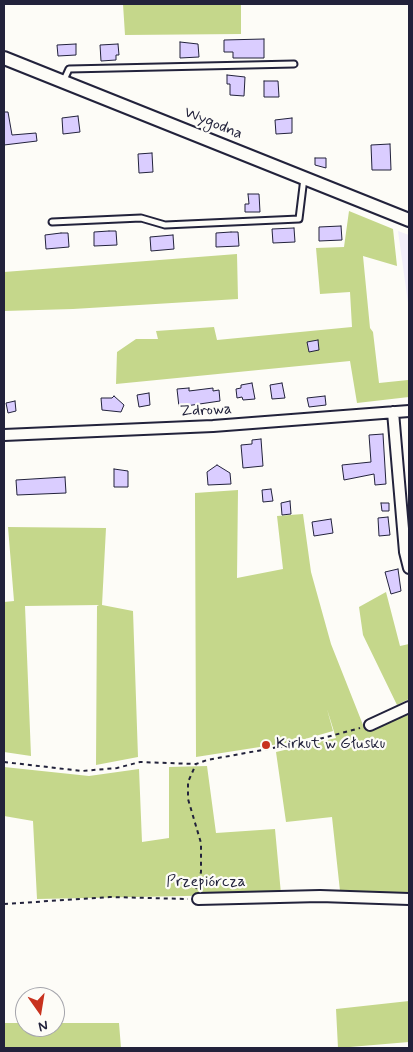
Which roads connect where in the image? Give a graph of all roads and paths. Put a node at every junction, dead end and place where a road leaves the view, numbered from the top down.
1 (4, 58) edge
2 (294, 64) dead end
3 (63, 82) junction
4 (304, 178) junction
5 (409, 220) edge
6 (52, 222) dead end
7 (409, 411) edge
8 (393, 412) junction
9 (4, 435) edge
10 (409, 568) edge
11 (409, 707) edge
12 (370, 725) joint
13 (4, 762) edge
14 (196, 764) junction
15 (198, 899) junction
16 (409, 899) edge
17 (4, 904) edge

1 - 3 street, Wygodna
2 - 3 lane
3 - 4 street, Wygodna
4 - 5 street, Wygodna
4 - 6 lane
7 - 8 street, Zdrowa
8 - 9 street, Zdrowa
8 - 10 street
11 - 12 street
12 - 14 path
13 - 14 path
14 - 15 path
15 - 16 street, Przepiórcza
15 - 17 path, Przepiórcza

